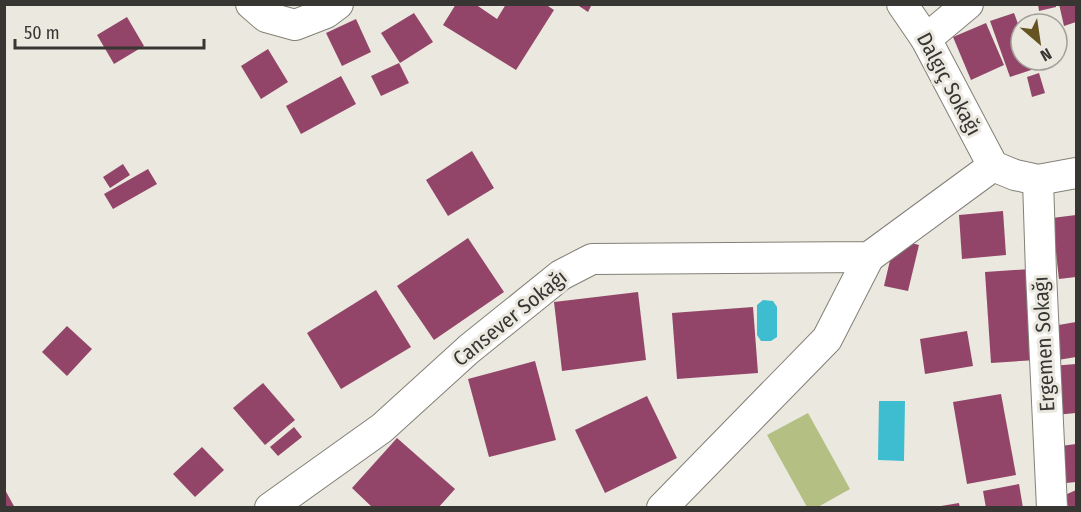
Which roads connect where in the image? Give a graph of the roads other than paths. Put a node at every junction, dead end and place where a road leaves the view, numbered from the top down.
1 (252, 4) edge
2 (338, 4) edge
3 (902, 4) edge
4 (968, 4) edge
5 (926, 39) junction
6 (993, 166) junction
7 (1077, 173) edge
8 (1038, 180) junction
9 (869, 257) junction
10 (270, 507) edge
11 (662, 507) edge
12 (1052, 507) edge

1 - 2 street
3 - 5 street, Dalgıç Sokağı
4 - 5 street
5 - 6 street, Dalgıç Sokağı
6 - 8 street
6 - 9 street
7 - 8 street
8 - 12 street, Ergemen Sokağı
9 - 10 street, Cansever Sokağı
9 - 11 street

